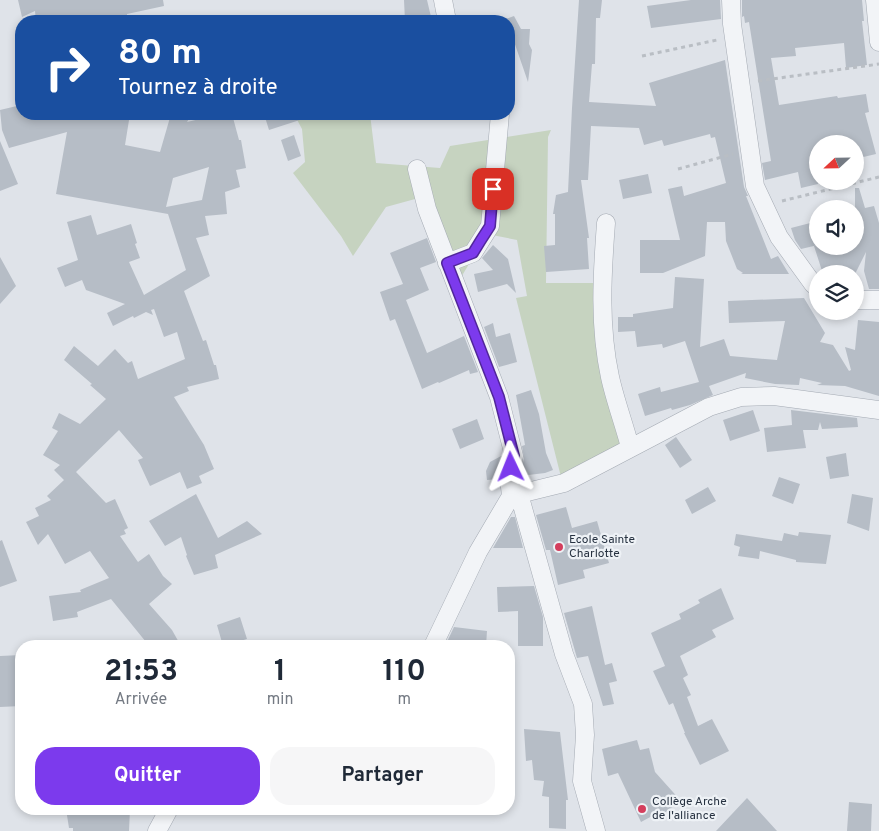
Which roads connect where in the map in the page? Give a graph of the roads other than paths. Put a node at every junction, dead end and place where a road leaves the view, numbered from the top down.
1 (443, 0) edge
2 (731, 0) edge
3 (875, 0) edge
4 (446, 15) edge
5 (879, 42) edge
6 (499, 120) edge
7 (416, 169) dead end
8 (606, 223) dead end
9 (447, 263) junction
10 (809, 278) edge
11 (864, 300) edge
12 (879, 300) edge
13 (879, 410) edge
14 (630, 447) junction
15 (515, 495) junction
16 (436, 640) edge
17 (166, 815) edge
18 (157, 831) edge
19 (596, 831) edge

1 - 4 street
2 - 10 street
3 - 5 street
6 - 9 street
7 - 9 street
8 - 14 street
9 - 15 street
11 - 12 street
13 - 14 street
14 - 15 street
15 - 16 street
15 - 19 street
17 - 18 street

